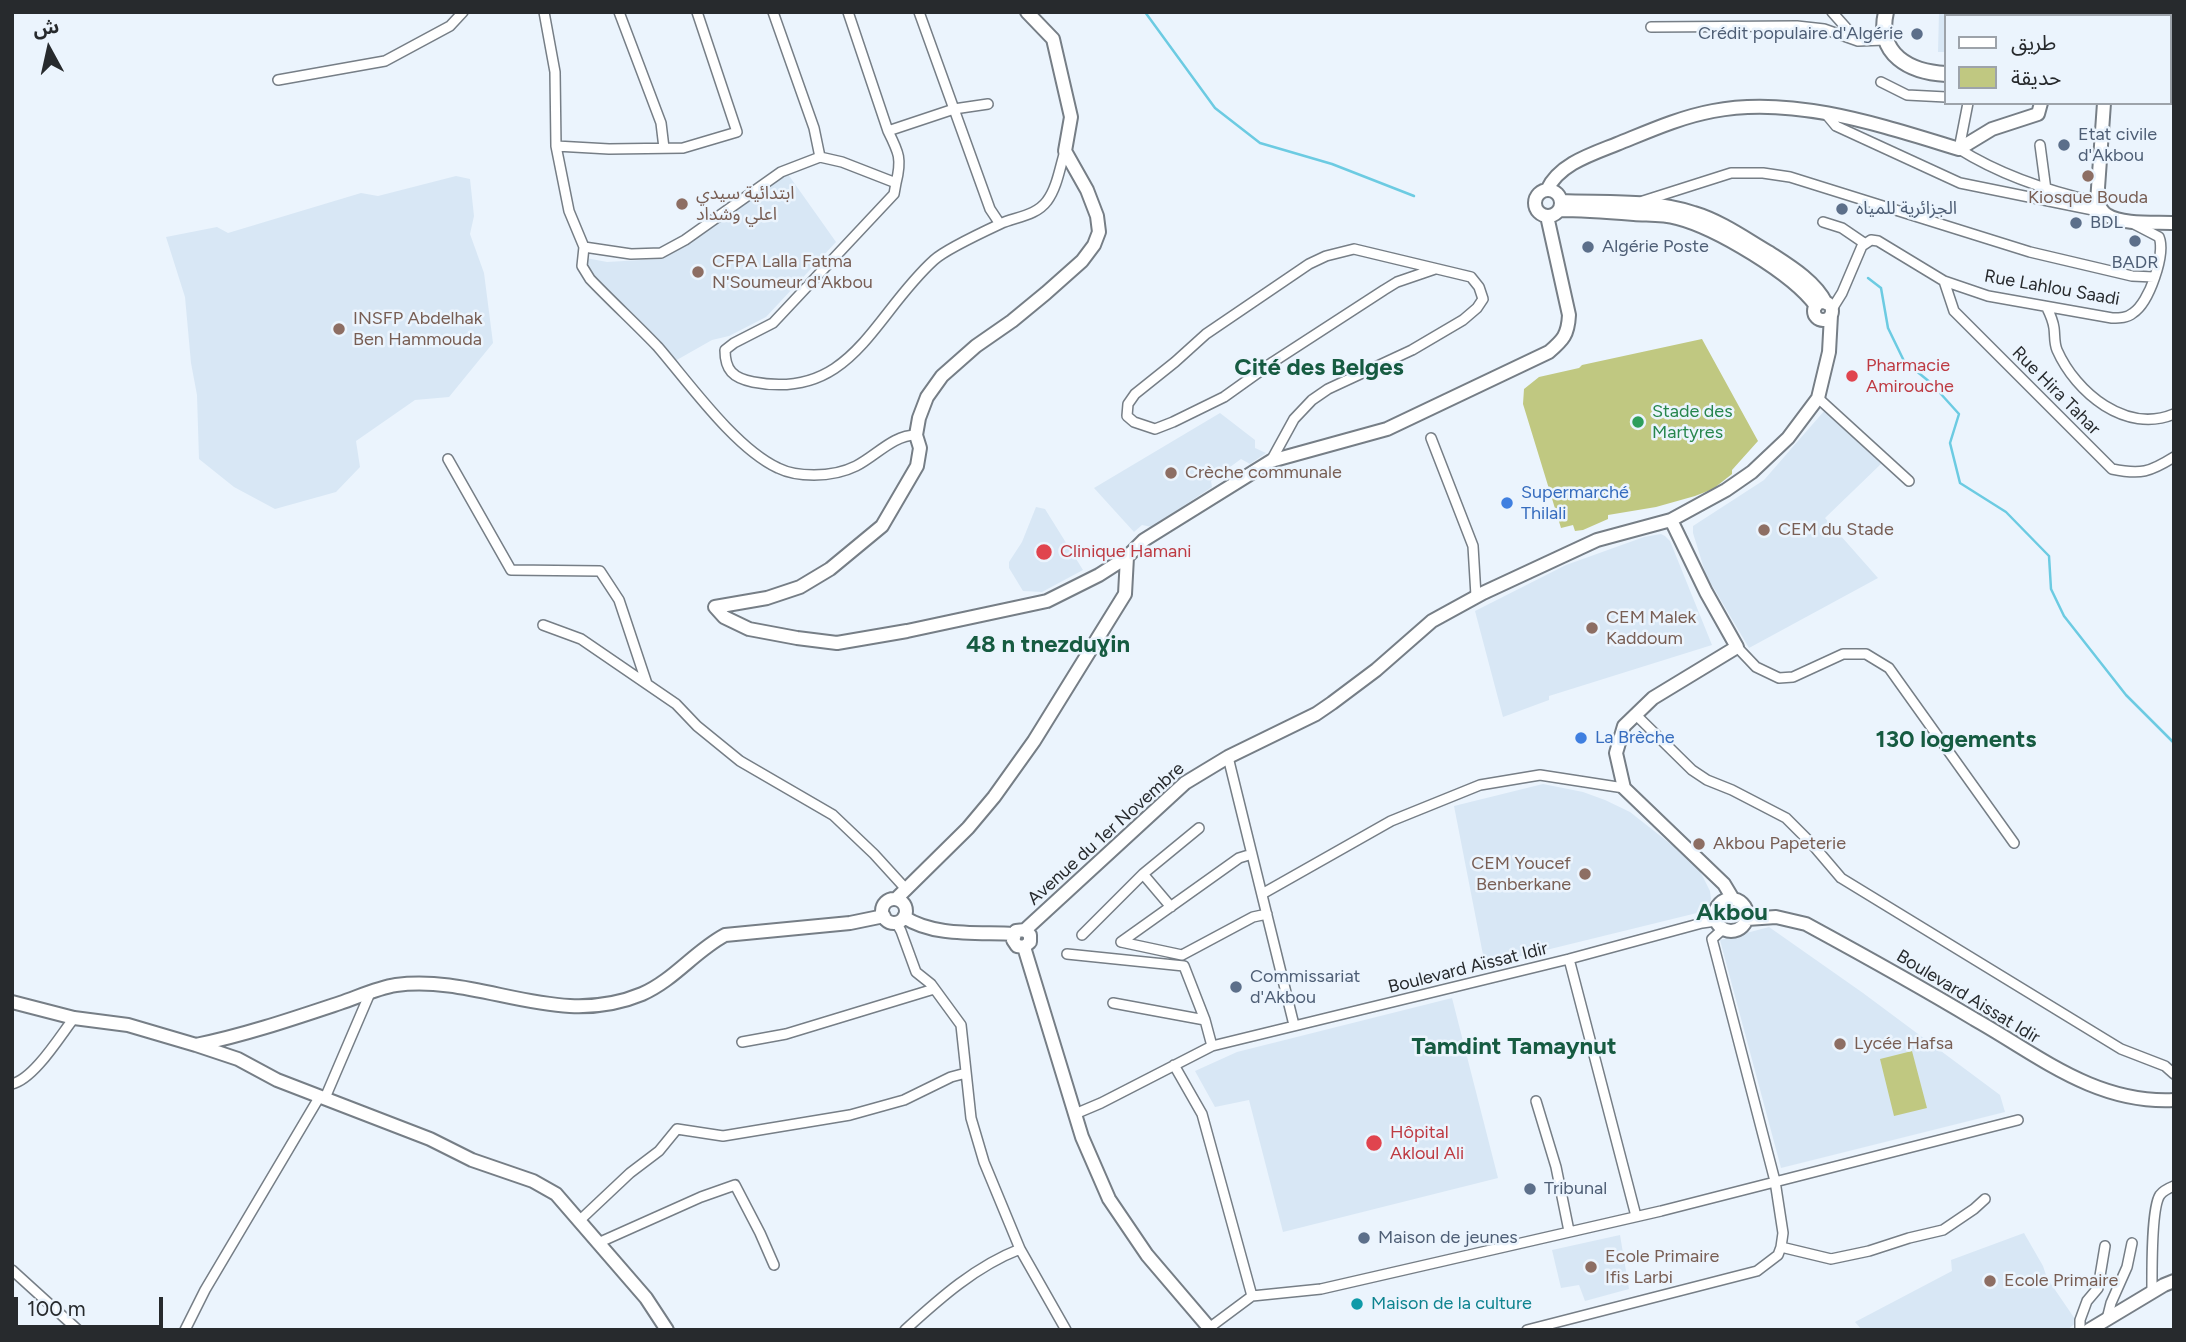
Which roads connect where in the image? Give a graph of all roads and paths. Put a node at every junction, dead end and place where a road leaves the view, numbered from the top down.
1 (463, 12) edge
2 (544, 12) edge
3 (619, 12) edge
4 (697, 12) edge
5 (772, 12) edge
6 (848, 12) edge
7 (919, 12) edge
8 (1027, 12) edge
9 (1832, 12) edge
10 (1886, 12) edge
11 (1651, 26) dead end
12 (1885, 40) junction
13 (1858, 41) junction
14 (1944, 74) edge
15 (278, 80) dead end
16 (1881, 82) dead end
17 (1944, 97) edge
18 (988, 104) dead end
19 (1968, 105) edge
20 (2040, 105) edge
21 (2104, 105) edge
22 (954, 109) junction
23 (1826, 114) junction
24 (888, 131) junction
25 (2040, 145) dead end
26 (556, 146) junction
27 (664, 148) junction
28 (1959, 149) junction
29 (1065, 152) junction
30 (820, 157) junction
31 (896, 183) junction
32 (1546, 190) junction
33 (2046, 190) junction
34 (1638, 203) junction
35 (2100, 207) junction
36 (1555, 209) junction
37 (2130, 221) junction
38 (1823, 222) dead end
39 (2174, 223) edge
40 (1000, 224) junction
41 (1864, 243) junction
42 (584, 247) junction
43 (1436, 269) junction
44 (2154, 277) junction
45 (1944, 281) junction
46 (2047, 307) junction
47 (1825, 309) junction
48 (1818, 398) junction
49 (2174, 414) edge
50 (916, 435) junction
51 (1431, 438) dead end
52 (2174, 457) edge
53 (448, 459) dead end
54 (1271, 461) junction
55 (1909, 481) dead end
56 (1671, 520) junction
57 (1127, 557) junction
58 (1476, 596) junction
59 (543, 625) dead end
60 (1737, 647) junction
61 (647, 684) junction
62 (1636, 715) junction
63 (1228, 757) junction
64 (1624, 788) junction
65 (1199, 828) dead end
66 (2014, 843) dead end
67 (1252, 854) junction
68 (1143, 874) junction
69 (905, 888) junction
70 (1262, 894) junction
71 (896, 899) junction
72 (1733, 899) junction
73 (1171, 907) junction
74 (1267, 914) junction
75 (884, 916) junction
76 (1747, 919) junction
77 (900, 920) junction
78 (1719, 925) junction
79 (1019, 932) junction
80 (1082, 935) dead end
81 (1067, 954) dead end
82 (1569, 959) junction
83 (934, 989) junction
84 (370, 993) junction
85 (12, 1002) edge
86 (1114, 1003) dead end
87 (74, 1018) junction
88 (1205, 1020) junction
89 (1294, 1026) junction
90 (742, 1042) dead end
91 (196, 1045) junction
92 (1212, 1046) junction
93 (1174, 1065) junction
94 (966, 1073) junction
95 (2174, 1074) edge
96 (12, 1084) edge
97 (322, 1097) junction
98 (2174, 1100) edge
99 (1536, 1101) dead end
100 (1075, 1114) junction
101 (2018, 1120) dead end
102 (1774, 1181) junction
103 (2174, 1186) edge
104 (1985, 1199) dead end
105 (1636, 1216) junction
106 (579, 1222) junction
107 (1569, 1231) junction
108 (598, 1243) junction
109 (2132, 1243) dead end
110 (2105, 1246) dead end
111 (1782, 1247) junction
112 (1020, 1249) junction
113 (774, 1265) dead end
114 (12, 1270) edge
115 (2174, 1281) edge
116 (2152, 1292) junction
117 (1252, 1296) junction
118 (2107, 1319) junction
119 (1210, 1329) edge
120 (79, 1330) edge
121 (186, 1330) edge
122 (667, 1330) edge
123 (905, 1330) edge
124 (1066, 1330) edge
125 (1527, 1330) edge
126 (2080, 1330) edge
127 (2090, 1330) edge

1 - 15 street
2 - 26 street
3 - 27 street
4 - 27 street
5 - 30 street
6 - 24 street
7 - 22 street
8 - 29 street
9 - 13 street
10 - 12 main road
11 - 13 street
12 - 13 street
12 - 14 main road
16 - 17 street
18 - 22 street
19 - 28 street
20 - 28 street
21 - 35 street
22 - 24 street
22 - 40 street
23 - 28 street
23 - 32 street
23 - 35 street
24 - 31 street
25 - 33 street
26 - 27 street
26 - 42 street
28 - 33 street
29 - 40 street
29 - 50 street
30 - 31 street
30 - 42 street
31 - 40 street
32 - 36 street
32 - 36 street
33 - 35 street
34 - 36 street
34 - 44 street
34 - 47 street
35 - 37 street
36 - 47 street
36 - 54 street
37 - 39 street
37 - 44 street, Rue Lahlou Saadi
38 - 41 street, Rue Lahlou Saadi
41 - 45 street, Rue Lahlou Saadi
41 - 47 street
42 - 50 street
43 - 43 street
43 - 54 street
44 - 46 street, Rue Lahlou Saadi
45 - 46 street, Rue Lahlou Saadi
45 - 52 street, Rue Hira Tahar
46 - 49 street
47 - 48 street, Avenue du 1er Novembre
48 - 55 street
48 - 56 street, Avenue du 1er Novembre
50 - 57 street
51 - 58 street
53 - 61 street
54 - 57 street
56 - 58 street, Avenue du 1er Novembre
56 - 60 street
57 - 69 street
58 - 63 street, Avenue du 1er Novembre
59 - 61 street
60 - 62 street
60 - 66 street
61 - 69 street
62 - 64 street
62 - 95 street
63 - 67 street
63 - 79 street, Avenue du 1er Novembre
64 - 70 street
64 - 72 street
65 - 68 street
67 - 70 street
67 - 73 street
68 - 73 street
68 - 80 street
69 - 71 street
70 - 74 street
71 - 75 street
71 - 77 street
72 - 76 street
72 - 78 street
73 - 74 street
74 - 89 street
75 - 77 street
75 - 84 street
76 - 78 street
76 - 98 street, Boulevard Aissat Idir
77 - 79 street
77 - 83 street
78 - 82 street, Boulevard Aïssat Idir
78 - 102 street
79 - 100 street
81 - 88 street
82 - 89 street, Boulevard Aïssat Idir
82 - 105 street
83 - 90 street
83 - 94 street
84 - 91 street
84 - 97 street
85 - 87 street
86 - 88 street
87 - 91 street
87 - 96 street
88 - 92 street
89 - 92 street, Boulevard Aïssat Idir
91 - 97 street
92 - 93 street, Boulevard Aïssat Idir
93 - 100 street, Boulevard Aïssat Idir
93 - 117 street
94 - 106 street
94 - 112 street
97 - 106 street
97 - 121 street
99 - 107 street
100 - 119 street
101 - 102 street
102 - 105 street
102 - 111 street
103 - 116 street
104 - 111 street
105 - 107 street
106 - 108 street
107 - 117 street
108 - 113 street
108 - 122 street
109 - 118 street
110 - 126 street
111 - 125 street
112 - 123 street
112 - 124 street
114 - 120 street
115 - 116 street
116 - 118 street
117 - 119 street
118 - 127 street

